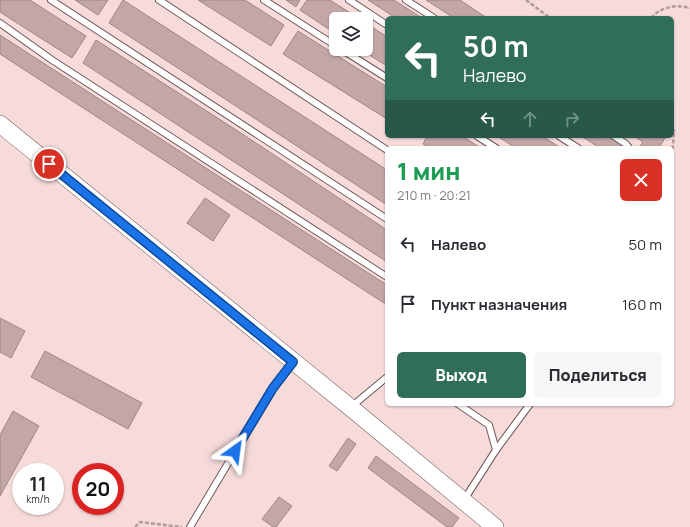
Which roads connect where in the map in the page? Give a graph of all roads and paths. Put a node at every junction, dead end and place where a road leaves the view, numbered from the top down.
1 (51, 0) edge
2 (159, 0) edge
3 (264, 0) edge
4 (349, 0) edge
5 (406, 0) edge
6 (526, 0) edge
7 (690, 8) edge
8 (431, 16) edge
9 (547, 16) edge
10 (653, 16) edge
11 (0, 23) edge
12 (385, 24) edge
13 (329, 42) edge
14 (352, 56) edge
15 (385, 77) edge
16 (0, 124) edge
17 (480, 138) edge
18 (562, 138) edge
19 (617, 138) edge
20 (493, 146) edge
21 (575, 146) edge
22 (627, 146) edge
23 (385, 149) edge
24 (385, 218) edge
25 (385, 276) edge
26 (293, 362) junction
27 (385, 379) edge
28 (461, 406) edge
29 (529, 406) edge
30 (351, 408) junction
31 (496, 450) junction
32 (464, 502) junction
33 (135, 527) edge
34 (182, 527) edge
35 (190, 527) edge
36 (495, 527) edge

1 - 24 lane
2 - 23 lane
3 - 13 lane
4 - 12 lane
5 - 8 lane
6 - 9 path
7 - 10 path
11 - 25 lane
14 - 15 lane
16 - 26 main road
17 - 20 lane
18 - 21 lane
19 - 22 lane
26 - 30 main road
26 - 35 lane
27 - 30 lane
28 - 31 lane
29 - 31 lane
30 - 32 main road
31 - 32 lane
32 - 36 main road
33 - 34 path

